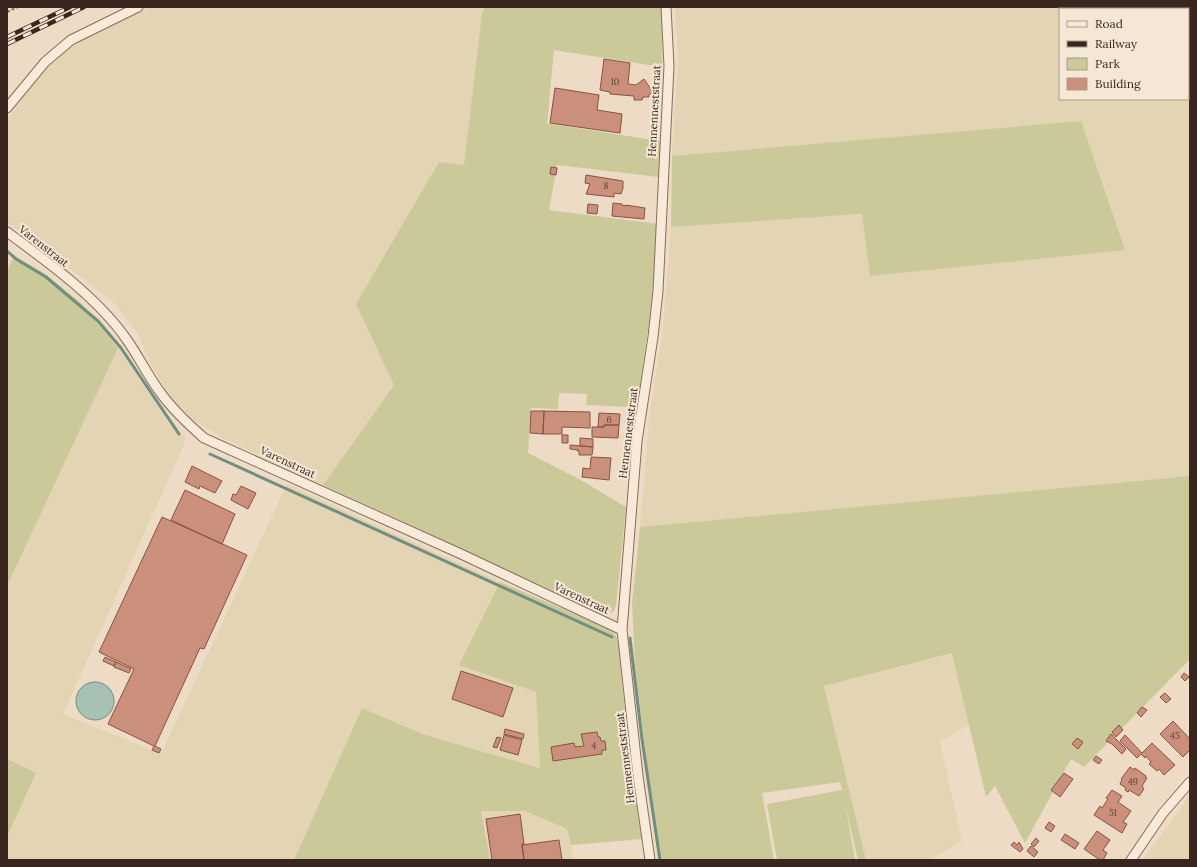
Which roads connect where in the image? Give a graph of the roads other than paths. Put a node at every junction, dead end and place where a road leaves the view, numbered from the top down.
1 (138, 7) edge
2 (666, 7) edge
3 (7, 108) edge
4 (7, 232) edge
5 (622, 630) junction
6 (1190, 782) edge
7 (650, 860) edge
8 (1131, 860) edge

1 - 3 street
2 - 5 street, Hennenneststraat
4 - 5 street, Varenstraat
5 - 7 street, Hennenneststraat
6 - 8 street

